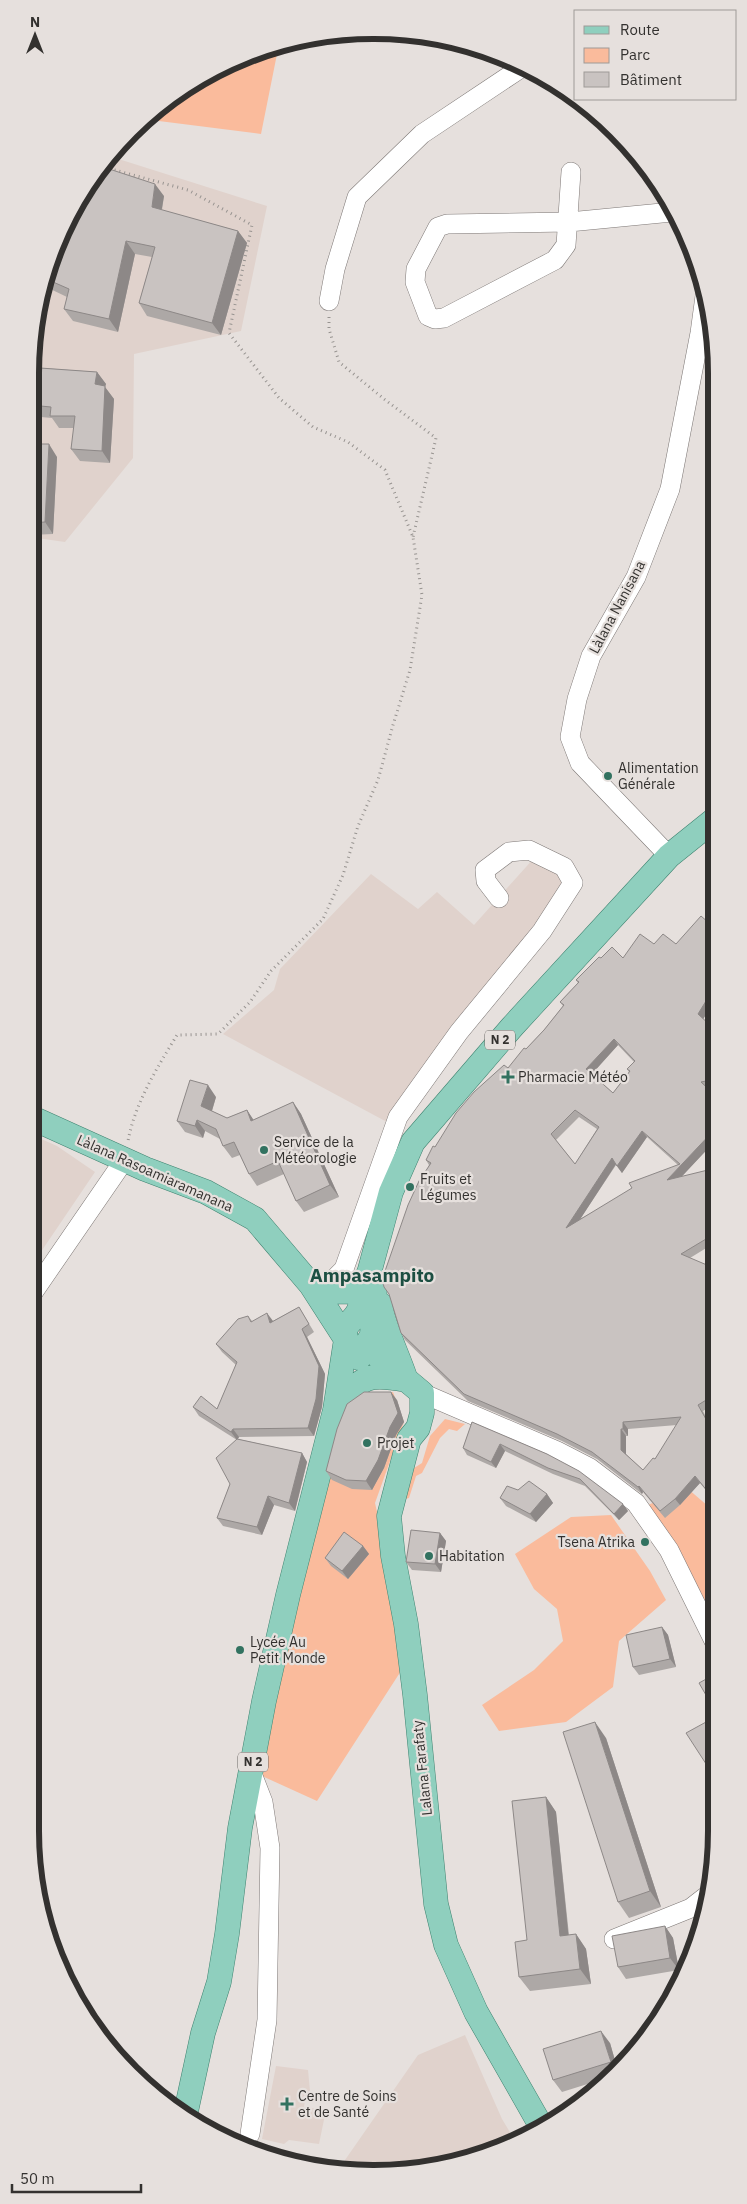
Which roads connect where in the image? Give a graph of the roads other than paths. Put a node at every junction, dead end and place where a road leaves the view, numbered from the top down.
1 (517, 71) edge
2 (571, 172) dead end
3 (667, 213) edge
4 (569, 222) junction
5 (329, 301) road end
6 (703, 313) edge
7 (708, 825) edge
8 (669, 856) junction
9 (498, 898) dead end
10 (39, 1121) edge
11 (125, 1159) junction
12 (376, 1252) junction
13 (39, 1284) edge
14 (318, 1287) junction
15 (359, 1334) junction
16 (414, 1386) junction
17 (334, 1410) junction
18 (708, 1629) edge
19 (251, 1771) junction
20 (701, 1900) edge
21 (614, 1939) edge
22 (186, 2108) edge
23 (538, 2121) edge
24 (250, 2134) dead end

1 - 5 street
2 - 4 street
3 - 4 street
4 - 4 street
6 - 8 street, Làlana Nanisana
7 - 8 main road, N 2
8 - 12 main road, N 2
9 - 14 street
10 - 11 main road, Làlana Rasoamiaramanana
11 - 13 street
11 - 14 main road, Làlana Rasoamiaramanana
12 - 14 main road
12 - 15 main road, N 2
12 - 16 main road
14 - 15 main road, Làlana Rasoamiaramanana
14 - 17 main road
15 - 16 main road, Làlana Rasoamiaramanana
15 - 17 main road, N 2
16 - 17 main road
16 - 18 street
16 - 23 main road, Lalana Farafaty
17 - 19 main road, N 2
19 - 22 main road, N 2
19 - 24 street
20 - 21 street

